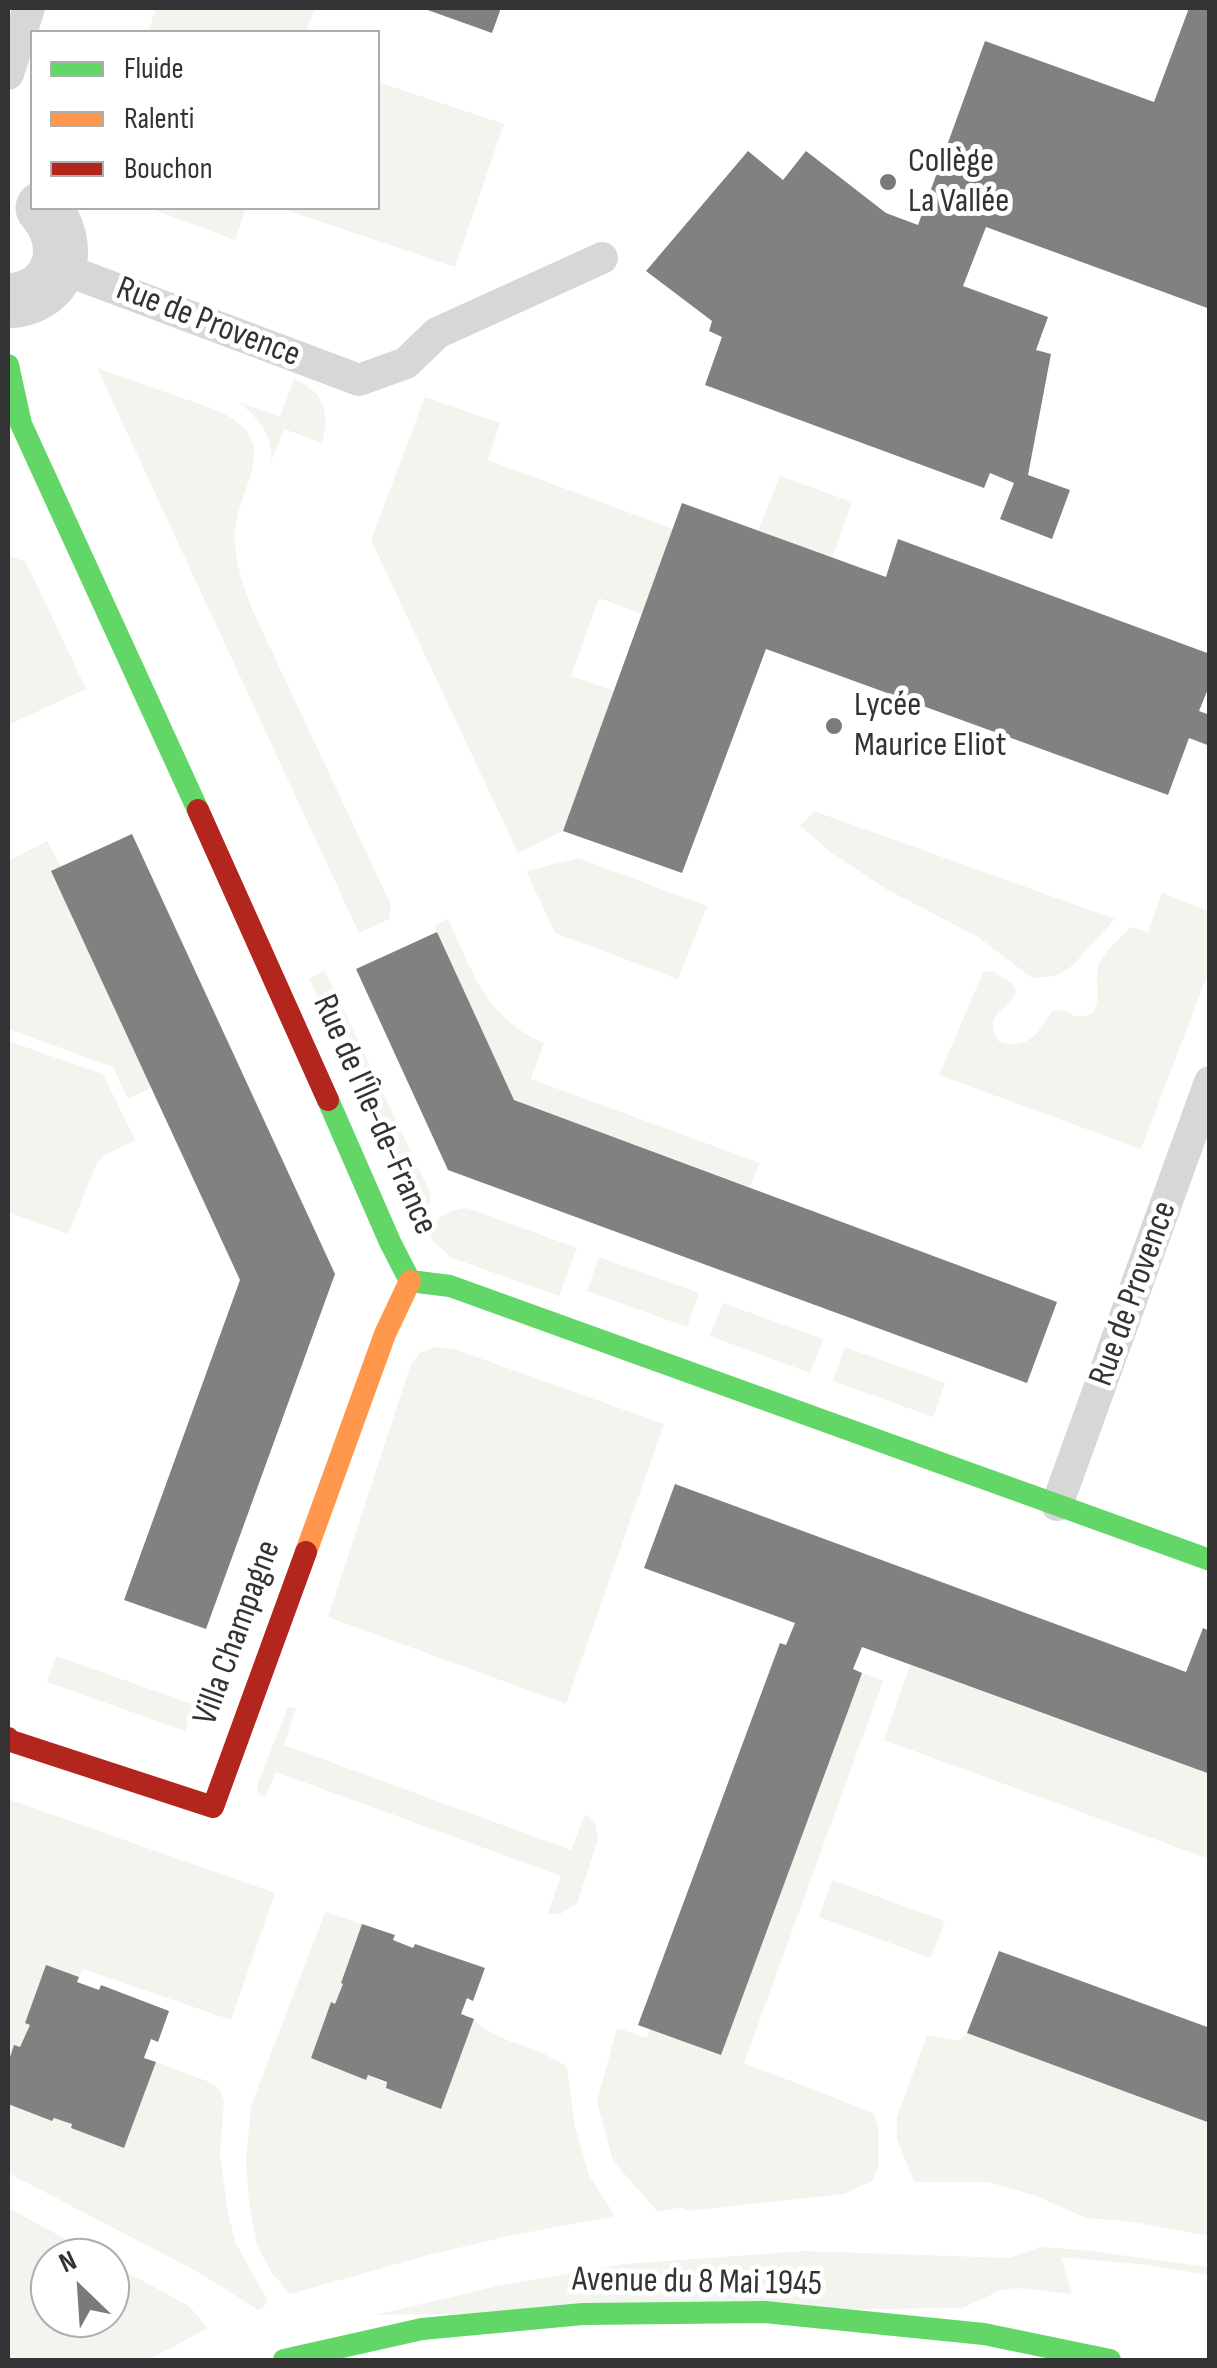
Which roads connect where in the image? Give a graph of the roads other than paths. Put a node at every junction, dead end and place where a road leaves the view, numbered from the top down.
1 (29, 8) edge
2 (8, 74) edge
3 (45, 210) edge
4 (602, 258) dead end
5 (58, 267) junction
6 (8, 301) edge
7 (8, 365) edge
8 (1210, 1082) edge
9 (410, 1281) junction
10 (1057, 1504) junction
11 (1210, 1560) edge
12 (8, 1738) edge
13 (284, 2360) edge
14 (1110, 2360) edge

1 - 2 lane
3 - 5 street
4 - 5 lane, Rue de Provence
5 - 6 street
7 - 9 street, Rue de l'Île-de-France
8 - 10 lane, Rue de Provence
9 - 10 street, Rue de l'Île-de-France
9 - 12 street, Villa Champagne
10 - 11 street, Rue de l'Île-de-France
13 - 14 street, Avenue du 8 Mai 1945

